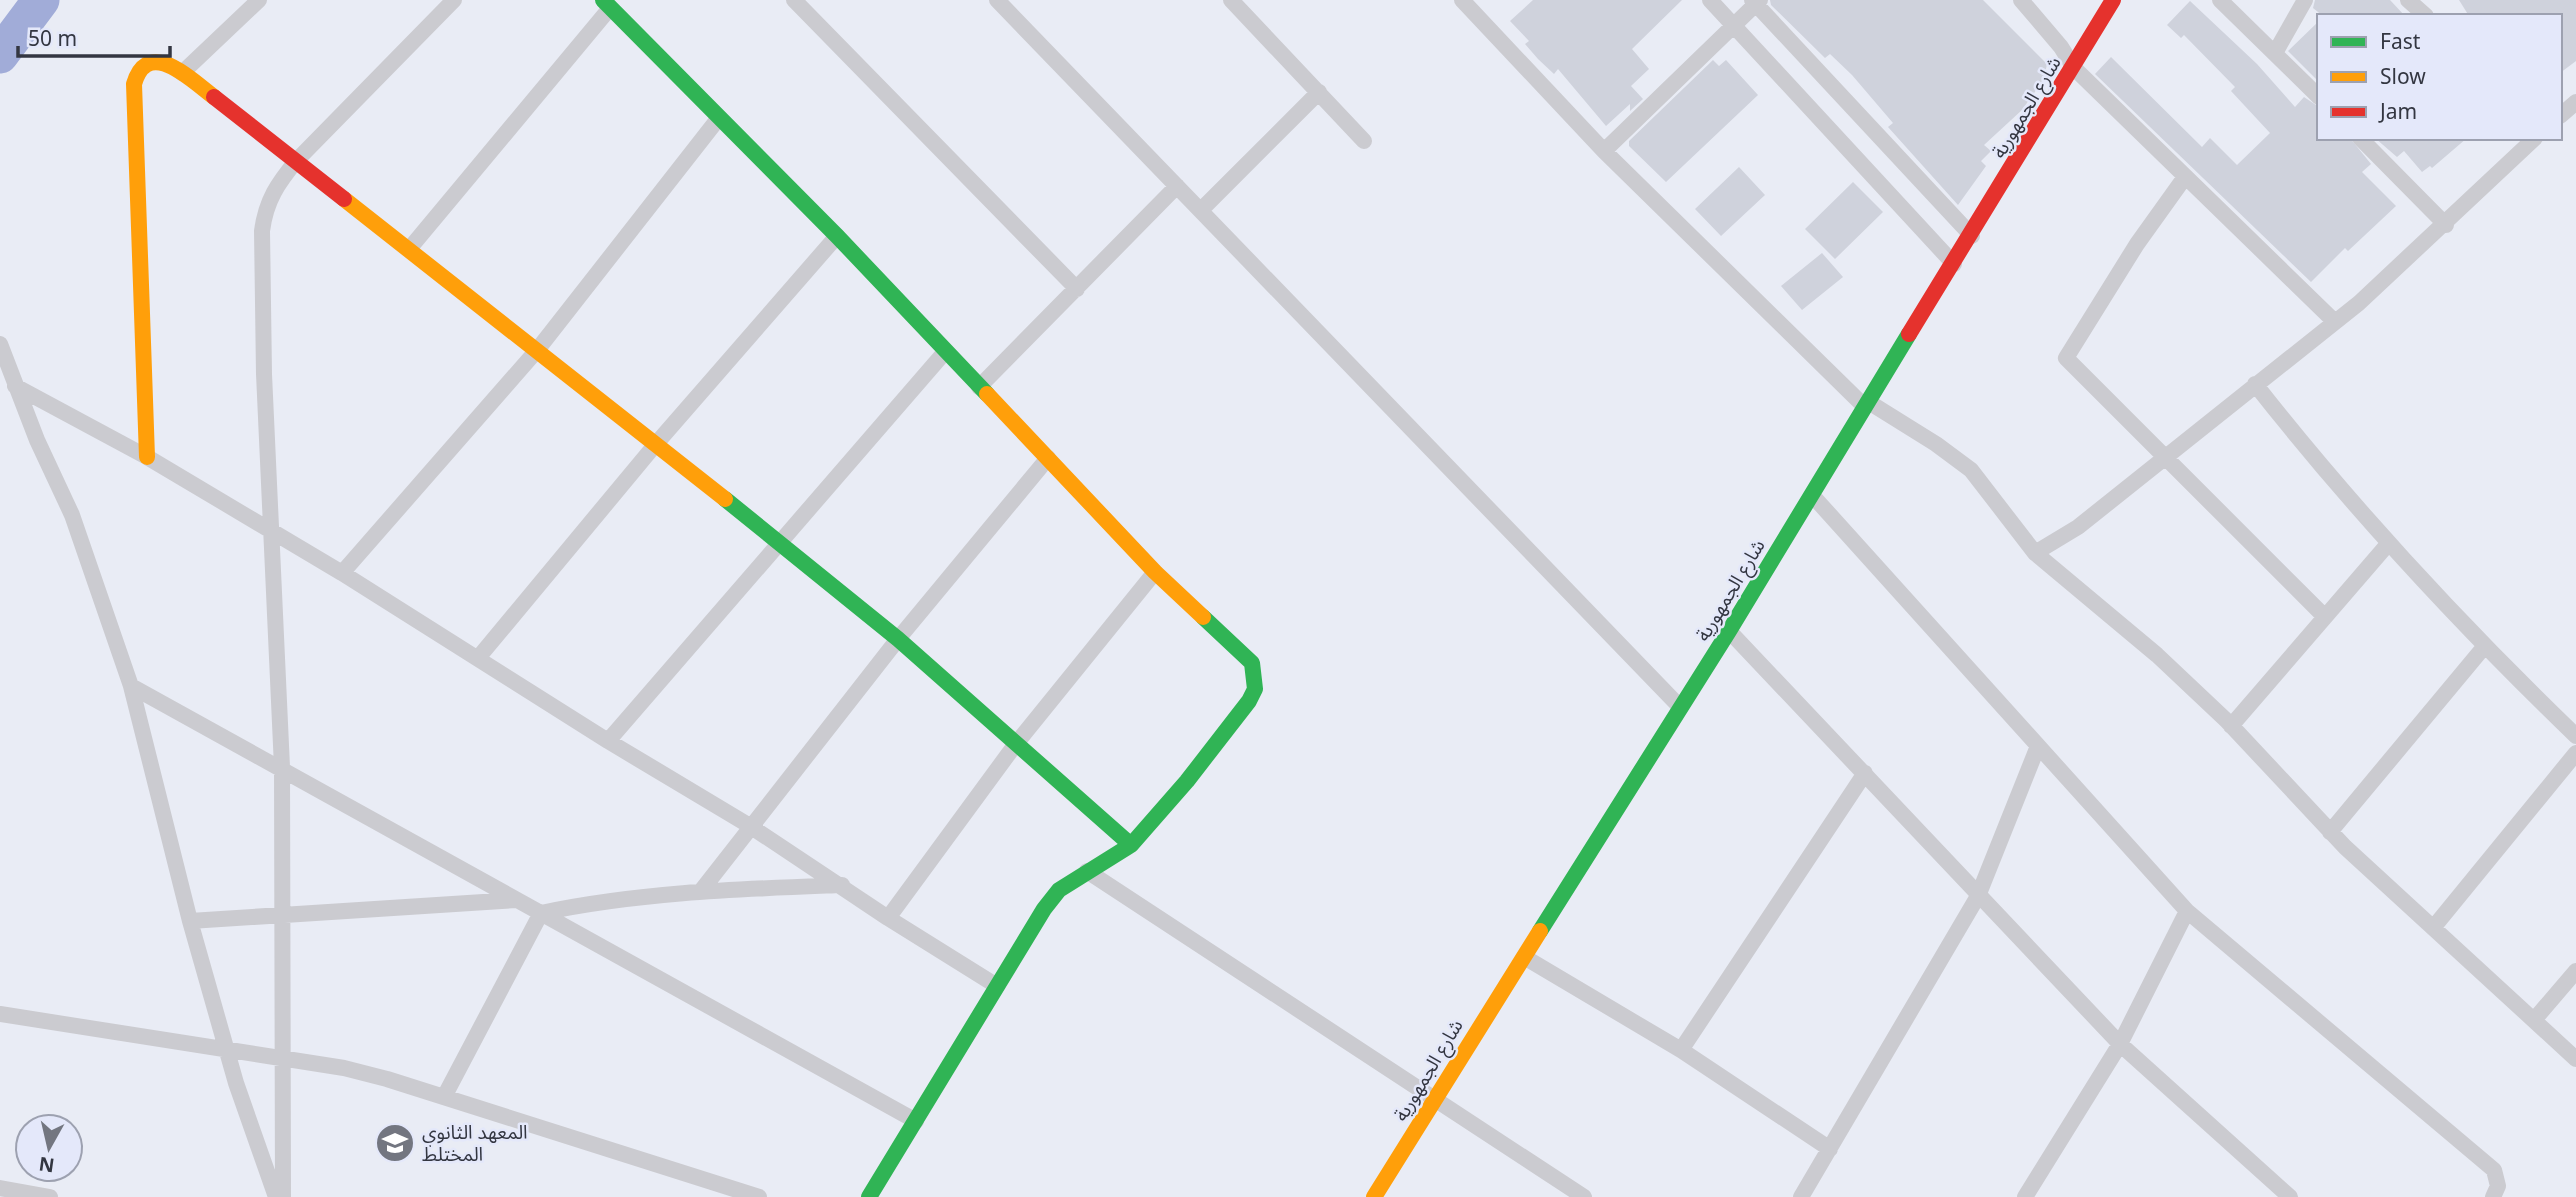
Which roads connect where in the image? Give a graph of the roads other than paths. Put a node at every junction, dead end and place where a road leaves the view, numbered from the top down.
1 (259, 0) edge
2 (454, 0) edge
3 (794, 0) edge
4 (997, 0) edge
5 (1231, 0) edge
6 (1462, 0) edge
7 (1710, 0) edge
8 (2021, 0) edge
9 (2113, 0) edge
10 (2220, 0) edge
11 (2305, 0) edge
12 (1756, 1) edge
13 (606, 4) edge
14 (1734, 25) junction
15 (2274, 53) junction
16 (2074, 68) junction
17 (182, 73) junction
18 (1319, 92) junction
19 (2317, 95) edge
20 (718, 120) junction
21 (2362, 140) edge
22 (2533, 140) edge
23 (1364, 141) dead end
24 (1604, 151) junction
25 (297, 160) junction
26 (2186, 177) junction
27 (1177, 186) junction
28 (1201, 210) junction
29 (2446, 225) junction
30 (837, 236) junction
31 (1972, 236) junction
32 (410, 248) junction
33 (1954, 264) junction
34 (1077, 289) junction
35 (2334, 321) junction
36 (0, 344) edge
37 (538, 349) junction
38 (944, 353) junction
39 (2255, 384) junction
40 (15, 386) junction
41 (979, 387) junction
42 (1866, 404) junction
43 (655, 445) junction
44 (147, 457) junction
45 (1048, 458) junction
46 (2165, 458) junction
47 (1812, 495) junction
48 (272, 531) junction
49 (2388, 544) junction
50 (779, 546) junction
51 (2035, 553) junction
52 (1155, 572) junction
53 (342, 573) junction
54 (2325, 617) junction
55 (1731, 633) junction
56 (898, 639) junction
57 (2484, 647) junction
58 (478, 658) junction
59 (131, 686) junction
60 (1680, 707) junction
61 (2231, 726) junction
62 (2576, 736) edge
63 (608, 741) junction
64 (1015, 746) junction
65 (2038, 746) junction
66 (2576, 753) edge
67 (282, 767) junction
68 (1865, 773) junction
69 (750, 826) junction
70 (2330, 832) junction
71 (1131, 845) junction
72 (1087, 871) junction
73 (842, 885) junction
74 (701, 891) junction
75 (1978, 896) junction
76 (516, 900) junction
77 (2187, 911) junction
78 (541, 913) junction
79 (284, 916) junction
80 (888, 918) junction
81 (190, 921) junction
82 (2433, 928) junction
83 (1524, 957) junction
84 (2576, 971) edge
85 (997, 986) junction
86 (0, 1014) edge
87 (2534, 1020) junction
88 (2120, 1044) junction
89 (226, 1049) junction
90 (1681, 1050) junction
91 (285, 1057) junction
92 (2576, 1059) edge
93 (444, 1097) junction
94 (1435, 1100) junction
95 (916, 1121) junction
96 (1830, 1149) junction
97 (0, 1188) edge
98 (50, 1197) edge
99 (276, 1197) edge
100 (283, 1197) edge
101 (759, 1197) edge
102 (869, 1197) edge
103 (1374, 1197) edge
104 (1584, 1197) edge
105 (1801, 1197) edge
106 (2025, 1197) edge
107 (2290, 1197) edge
108 (2493, 1197) edge

1 - 17 street
2 - 25 street
3 - 34 street
4 - 27 street
5 - 18 street
6 - 24 street
7 - 14 street
8 - 16 street
9 - 16 street, شارع الجمهورية
10 - 15 street
11 - 15 street
12 - 14 street
12 - 31 street
13 - 20 street
13 - 32 street
14 - 24 street
14 - 33 street
15 - 19 street
16 - 26 street
16 - 31 street, شارع الجمهورية
17 - 25 street
17 - 44 street
18 - 23 street
18 - 28 street
20 - 30 street
20 - 37 street
21 - 29 street
22 - 29 street
24 - 42 street
25 - 32 street
25 - 48 street
26 - 35 street
26 - 46 street
27 - 28 street
27 - 34 street
28 - 60 street
29 - 35 street
30 - 38 street
30 - 43 street
31 - 33 street, شارع الجمهورية
32 - 37 street
33 - 42 street, شارع الجمهورية
34 - 41 street
35 - 39 street
36 - 40 street
37 - 43 street
37 - 53 street
38 - 41 street
38 - 50 street
39 - 46 street
39 - 49 street
40 - 44 street
40 - 59 street
41 - 45 street
42 - 47 street, شارع الجمهورية
42 - 51 street
43 - 50 street
43 - 58 street
44 - 48 street
45 - 52 street
45 - 56 street
46 - 51 street
46 - 54 street
47 - 55 street, شارع الجمهورية
47 - 65 street
48 - 53 street
48 - 67 street
49 - 54 street
49 - 57 street
50 - 56 street
50 - 63 street
51 - 61 street
52 - 64 street
52 - 71 street
53 - 58 street
54 - 61 street
55 - 60 street, شارع الجمهورية
55 - 68 street
56 - 64 street
56 - 69 street
57 - 62 street
57 - 70 street
58 - 63 street
59 - 67 street
59 - 81 street
60 - 83 street, شارع الجمهورية
61 - 70 street
63 - 69 street
64 - 71 street
64 - 80 street
65 - 75 street
65 - 77 street
66 - 82 street
67 - 76 street
67 - 79 street
68 - 75 street
68 - 90 street
69 - 73 street
69 - 74 street
70 - 82 street
71 - 72 street
72 - 85 street
72 - 94 street
73 - 74 street
73 - 80 street
74 - 78 street
75 - 88 street
75 - 96 street
76 - 78 street
76 - 79 street
77 - 88 street
77 - 108 street
78 - 93 street
78 - 95 street
79 - 81 street
79 - 91 street
80 - 85 street
81 - 89 street
82 - 87 street
83 - 90 street
83 - 94 street, شارع الجمهورية
84 - 87 street
85 - 95 street
86 - 89 street
87 - 92 street
88 - 106 street
88 - 107 street
89 - 91 street
89 - 99 street
90 - 96 street
91 - 93 street
91 - 100 street
93 - 101 street
94 - 103 street, شارع الجمهورية
94 - 104 street
95 - 102 street
96 - 105 street
97 - 98 street

